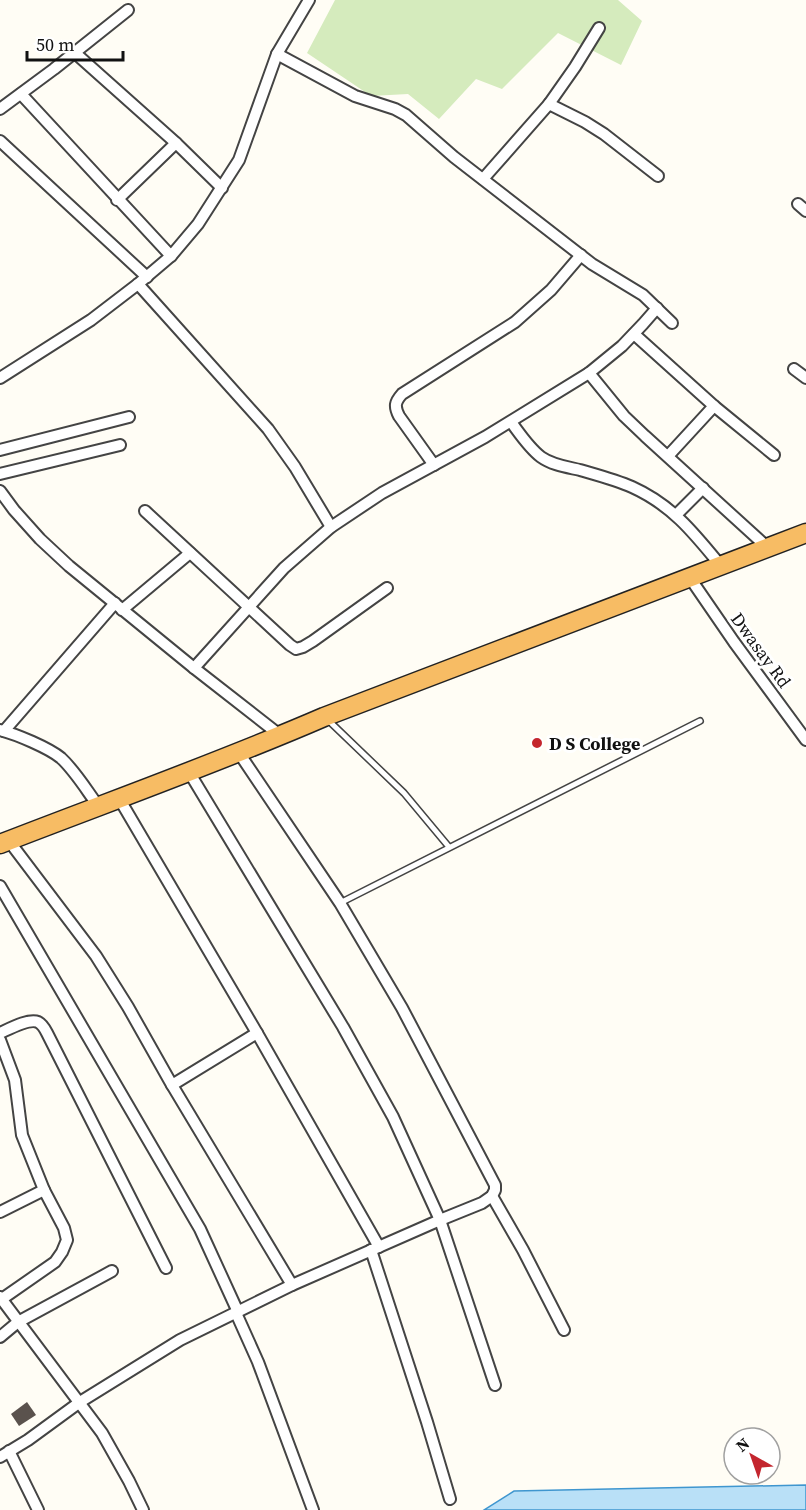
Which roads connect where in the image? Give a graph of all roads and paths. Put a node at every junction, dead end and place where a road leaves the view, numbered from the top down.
1 (309, 0) edge
2 (128, 10) dead end
3 (599, 28) dead end
4 (74, 52) junction
5 (277, 54) junction
6 (21, 94) junction
7 (549, 104) junction
8 (1, 107) edge
9 (0, 141) edge
10 (176, 143) junction
11 (658, 176) dead end
12 (483, 179) junction
13 (222, 189) junction
14 (117, 200) junction
15 (581, 255) junction
16 (171, 256) junction
17 (147, 277) junction
18 (138, 284) junction
19 (657, 308) junction
20 (672, 323) dead end
21 (634, 334) junction
22 (794, 369) dead end
23 (589, 373) junction
24 (1, 376) edge
25 (806, 378) edge
26 (714, 406) junction
27 (129, 417) dead end
28 (511, 422) junction
29 (120, 445) dead end
30 (0, 450) edge
31 (774, 455) dead end
32 (668, 456) junction
33 (434, 465) junction
34 (0, 474) edge
35 (703, 488) junction
36 (0, 490) edge
37 (145, 511) dead end
38 (676, 515) junction
39 (331, 527) junction
40 (806, 533) edge
41 (767, 546) junction
42 (190, 553) junction
43 (721, 566) junction
44 (690, 578) junction
45 (387, 588) dead end
46 (118, 607) junction
47 (248, 607) junction
48 (194, 668) junction
49 (324, 717) junction
50 (700, 721) dead end
51 (2, 730) edge
52 (281, 736) junction
53 (806, 740) edge
54 (239, 753) junction
55 (189, 772) junction
56 (120, 800) junction
57 (99, 807) junction
58 (4, 842) edge
59 (449, 848) junction
60 (0, 886) edge
61 (340, 903) junction
62 (0, 1033) edge
63 (257, 1033) junction
64 (1, 1043) edge
65 (172, 1085) junction
66 (44, 1190) junction
67 (492, 1196) junction
68 (0, 1212) edge
69 (440, 1220) junction
70 (375, 1249) junction
71 (166, 1268) dead end
72 (112, 1271) dead end
73 (292, 1285) junction
74 (1, 1298) edge
75 (237, 1312) junction
76 (18, 1322) junction
77 (564, 1330) dead end
78 (0, 1337) edge
79 (495, 1385) dead end
80 (80, 1402) junction
81 (4, 1454) edge
82 (450, 1499) dead end
83 (38, 1510) edge
84 (143, 1510) edge
85 (313, 1510) edge

1 - 5 street
2 - 4 street
3 - 7 street
4 - 6 street
4 - 10 street
5 - 12 street
5 - 13 street
6 - 8 street
6 - 14 street
7 - 11 street
7 - 12 street
9 - 17 street
10 - 13 street
10 - 14 street
12 - 15 street
13 - 16 street
14 - 16 street
15 - 19 street
15 - 33 street
16 - 17 street
17 - 18 street
18 - 24 street
18 - 39 street
19 - 20 street
19 - 21 street
21 - 23 street
21 - 26 street
22 - 25 street
23 - 28 street
23 - 32 street
26 - 31 street
26 - 32 street
27 - 30 street
28 - 33 street
28 - 38 street
29 - 34 street
32 - 35 street
33 - 39 street
35 - 38 street
35 - 41 street
36 - 46 street
37 - 42 street
38 - 43 street
39 - 47 street
40 - 41 highway
41 - 43 highway
42 - 46 street
42 - 47 street
43 - 44 highway
44 - 49 highway
44 - 53 street, Dwasay Rd
45 - 47 street
46 - 48 street
46 - 51 street
47 - 48 street
48 - 52 street
49 - 52 highway
49 - 59 lane
50 - 59 lane
51 - 57 street
52 - 54 highway
54 - 55 highway
54 - 61 street
55 - 56 highway
55 - 69 street
56 - 57 highway
56 - 63 street
57 - 58 highway
58 - 65 street
59 - 61 lane
60 - 75 street
61 - 67 street
62 - 71 street
63 - 65 street
63 - 70 street
64 - 66 street
65 - 73 street
66 - 68 street
66 - 74 street
67 - 69 street
67 - 77 street
69 - 70 street
69 - 79 street
70 - 73 street
70 - 82 street
72 - 76 street
73 - 75 street
74 - 76 street
75 - 80 street
75 - 85 street
76 - 78 street
76 - 80 street
80 - 81 street
80 - 84 street
81 - 83 street

